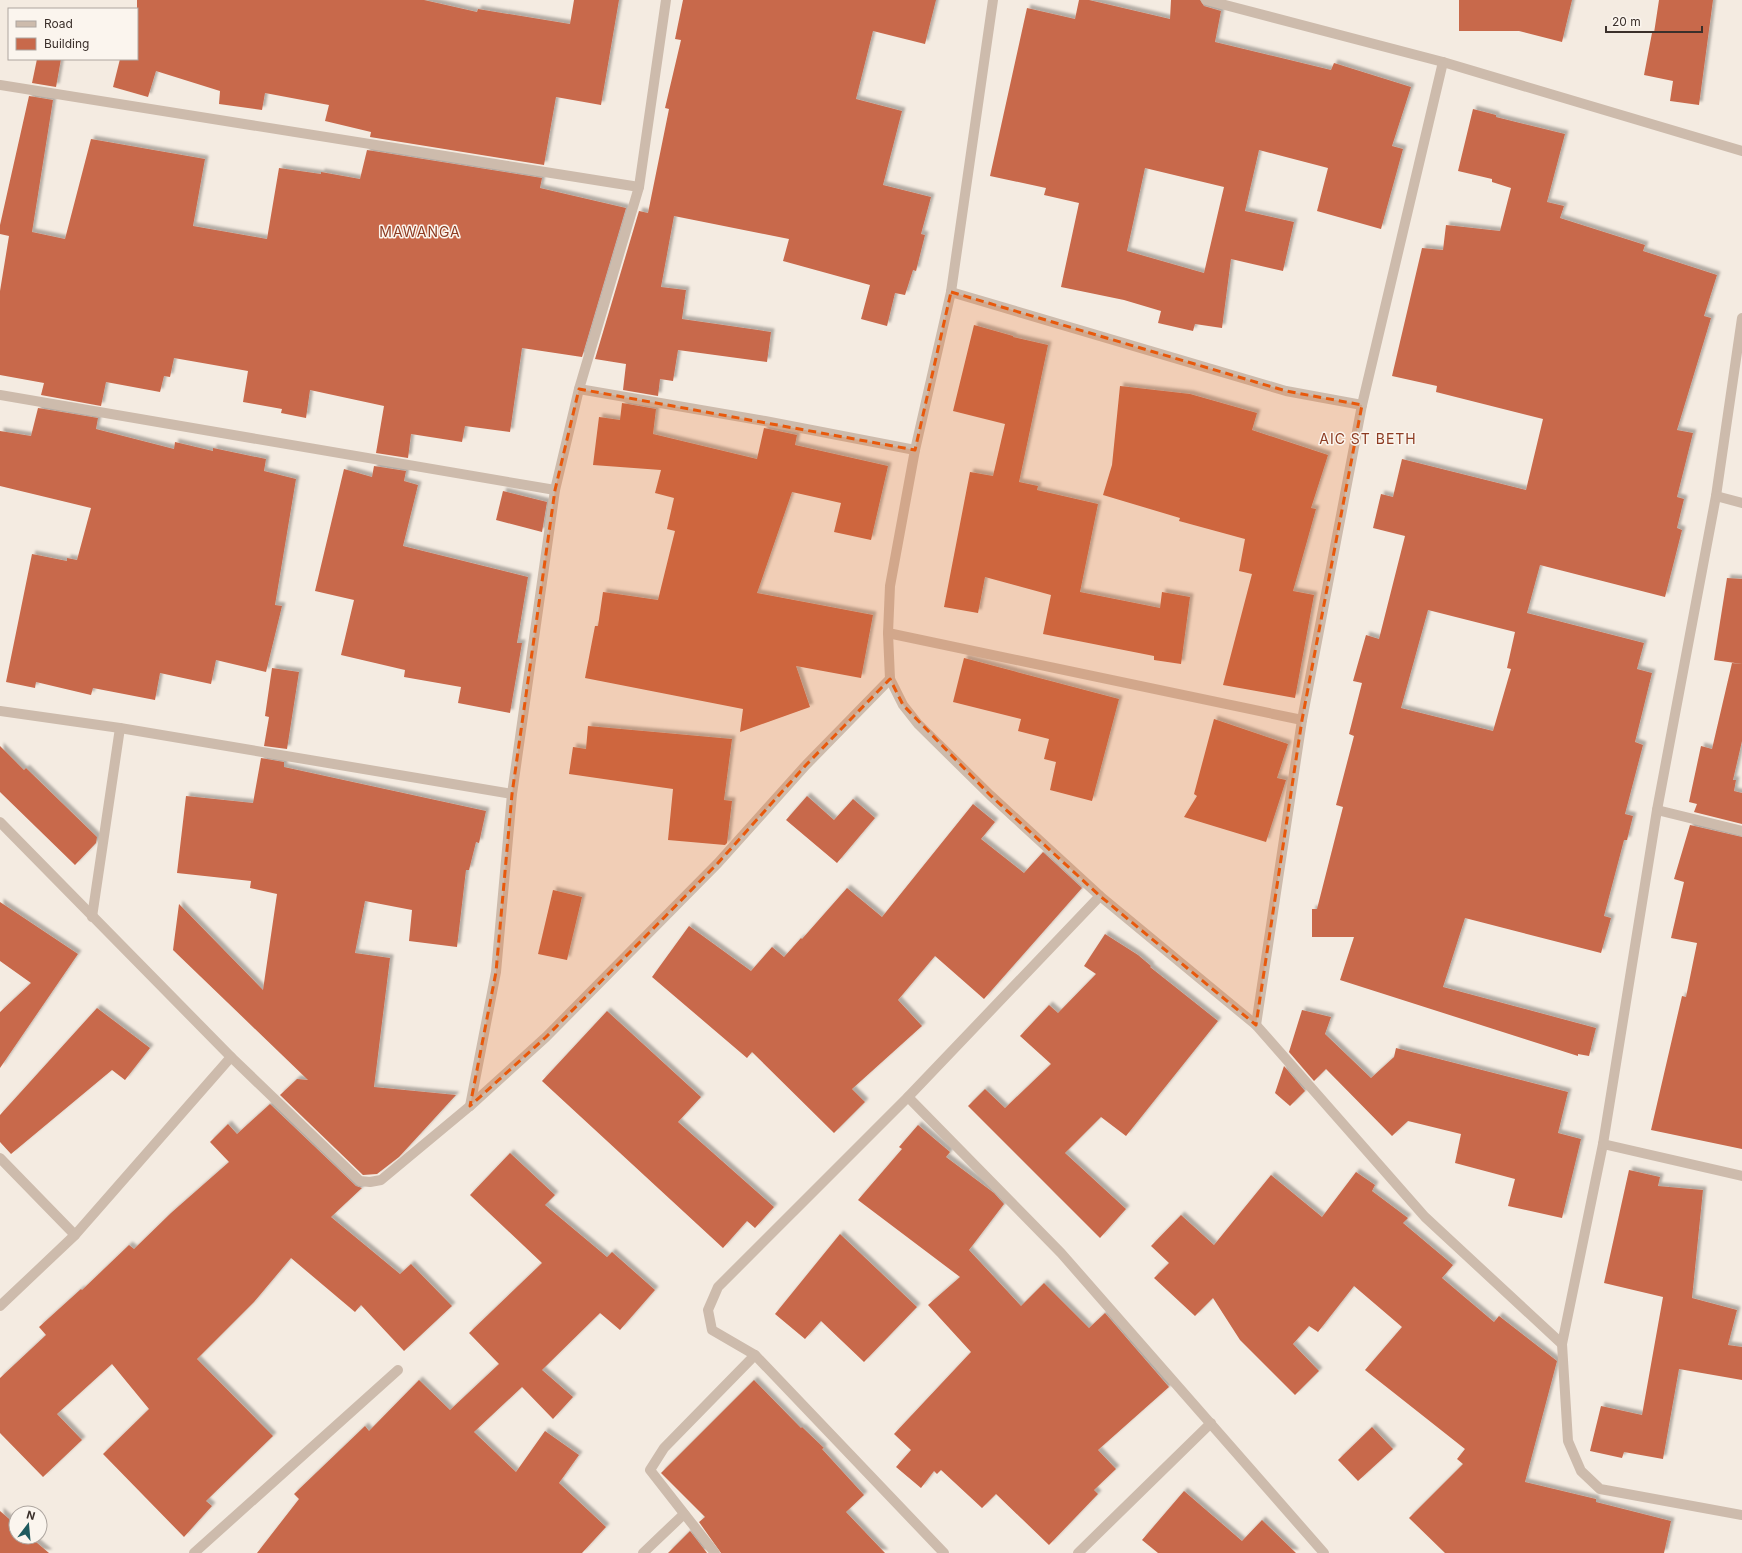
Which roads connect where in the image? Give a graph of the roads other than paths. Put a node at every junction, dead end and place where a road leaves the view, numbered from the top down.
1 (666, 0) edge
2 (993, 0) edge
3 (1206, 0) edge
4 (1443, 62) junction
5 (0, 85) edge
6 (1742, 151) edge
7 (639, 187) junction
8 (951, 292) junction
9 (1742, 318) edge
10 (579, 389) junction
11 (0, 395) edge
12 (1362, 406) junction
13 (915, 450) junction
14 (555, 490) junction
15 (1716, 496) junction
16 (1742, 503) edge
17 (888, 633) junction
18 (890, 679) junction
19 (0, 711) edge
20 (1302, 720) junction
21 (120, 728) junction
22 (512, 794) junction
23 (1657, 810) junction
24 (0, 822) edge
25 (1742, 831) edge
26 (1100, 896) junction
27 (92, 917) junction
28 (1256, 1025) junction
29 (231, 1057) junction
30 (908, 1097) junction
31 (470, 1106) junction
32 (1603, 1144) junction
33 (0, 1158) edge
34 (1742, 1176) edge
35 (75, 1235) junction
36 (0, 1306) edge
37 (1562, 1344) junction
38 (755, 1355) junction
39 (398, 1370) dead end
40 (1211, 1423) junction
41 (684, 1514) junction
42 (1742, 1515) edge
43 (194, 1553) edge
44 (643, 1553) edge
45 (715, 1553) edge
46 (944, 1553) edge
47 (1078, 1553) edge
48 (1324, 1553) edge

1 - 7 street
2 - 8 street
3 - 4 street
4 - 6 street
4 - 12 street
5 - 7 street
7 - 10 street
8 - 12 street
8 - 13 street
9 - 15 street
10 - 13 street
10 - 14 street
11 - 14 street
12 - 20 street
13 - 17 street
14 - 22 street
15 - 16 street
15 - 23 street
17 - 18 street
17 - 20 street
18 - 26 street
18 - 31 street
19 - 21 street
20 - 28 street
21 - 22 street
21 - 27 street
22 - 31 street
23 - 25 street
23 - 32 street
24 - 27 street
26 - 28 street
26 - 30 street
27 - 29 street
28 - 37 street
29 - 31 street
29 - 35 street
30 - 38 street
30 - 40 street
32 - 34 street
32 - 37 street
33 - 35 street
35 - 36 street
37 - 42 street
38 - 41 street
38 - 46 street
39 - 43 street
40 - 47 street
40 - 48 street
41 - 44 street
41 - 45 street

